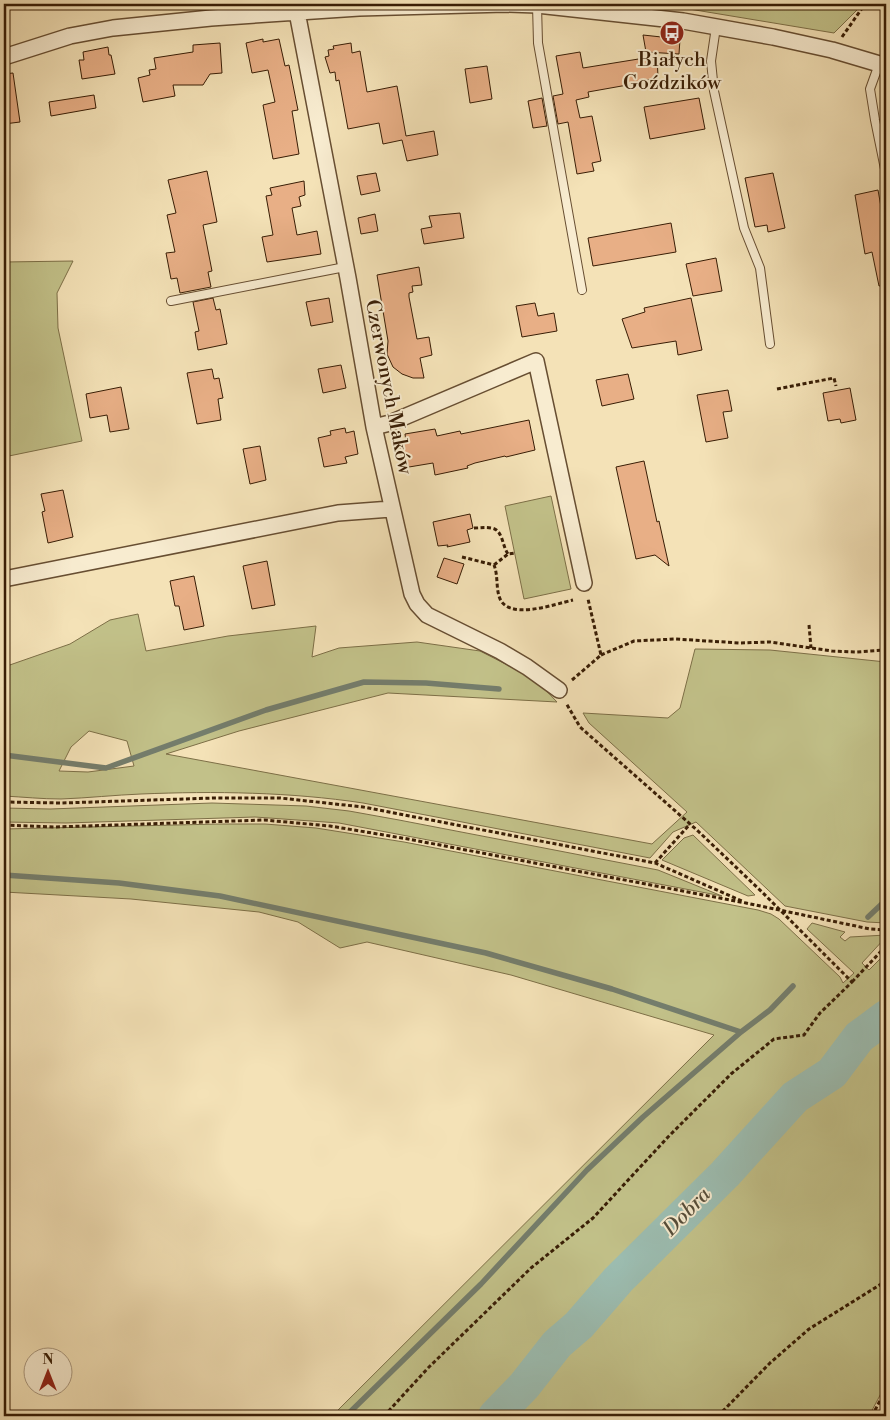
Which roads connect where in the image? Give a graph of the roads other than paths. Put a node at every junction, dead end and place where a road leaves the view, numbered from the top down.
1 (546, 5) edge
2 (297, 12) junction
3 (716, 27) junction
4 (4, 57) edge
5 (882, 65) edge
6 (886, 174) edge
7 (345, 267) junction
8 (582, 290) dead end
9 (171, 301) dead end
10 (770, 344) dead end
11 (374, 427) junction
12 (392, 509) junction
13 (4, 579) edge
14 (584, 584) road end
15 (559, 690) road end

1 - 2 street
1 - 3 street
1 - 8 lane
2 - 4 street
2 - 7 street, Czerwonych Maków
3 - 5 street
3 - 10 lane
5 - 6 lane
7 - 9 lane
7 - 11 street, Czerwonych Maków
11 - 12 street, Czerwonych Maków
11 - 14 street
12 - 13 street
12 - 15 street, Czerwonych Maków

